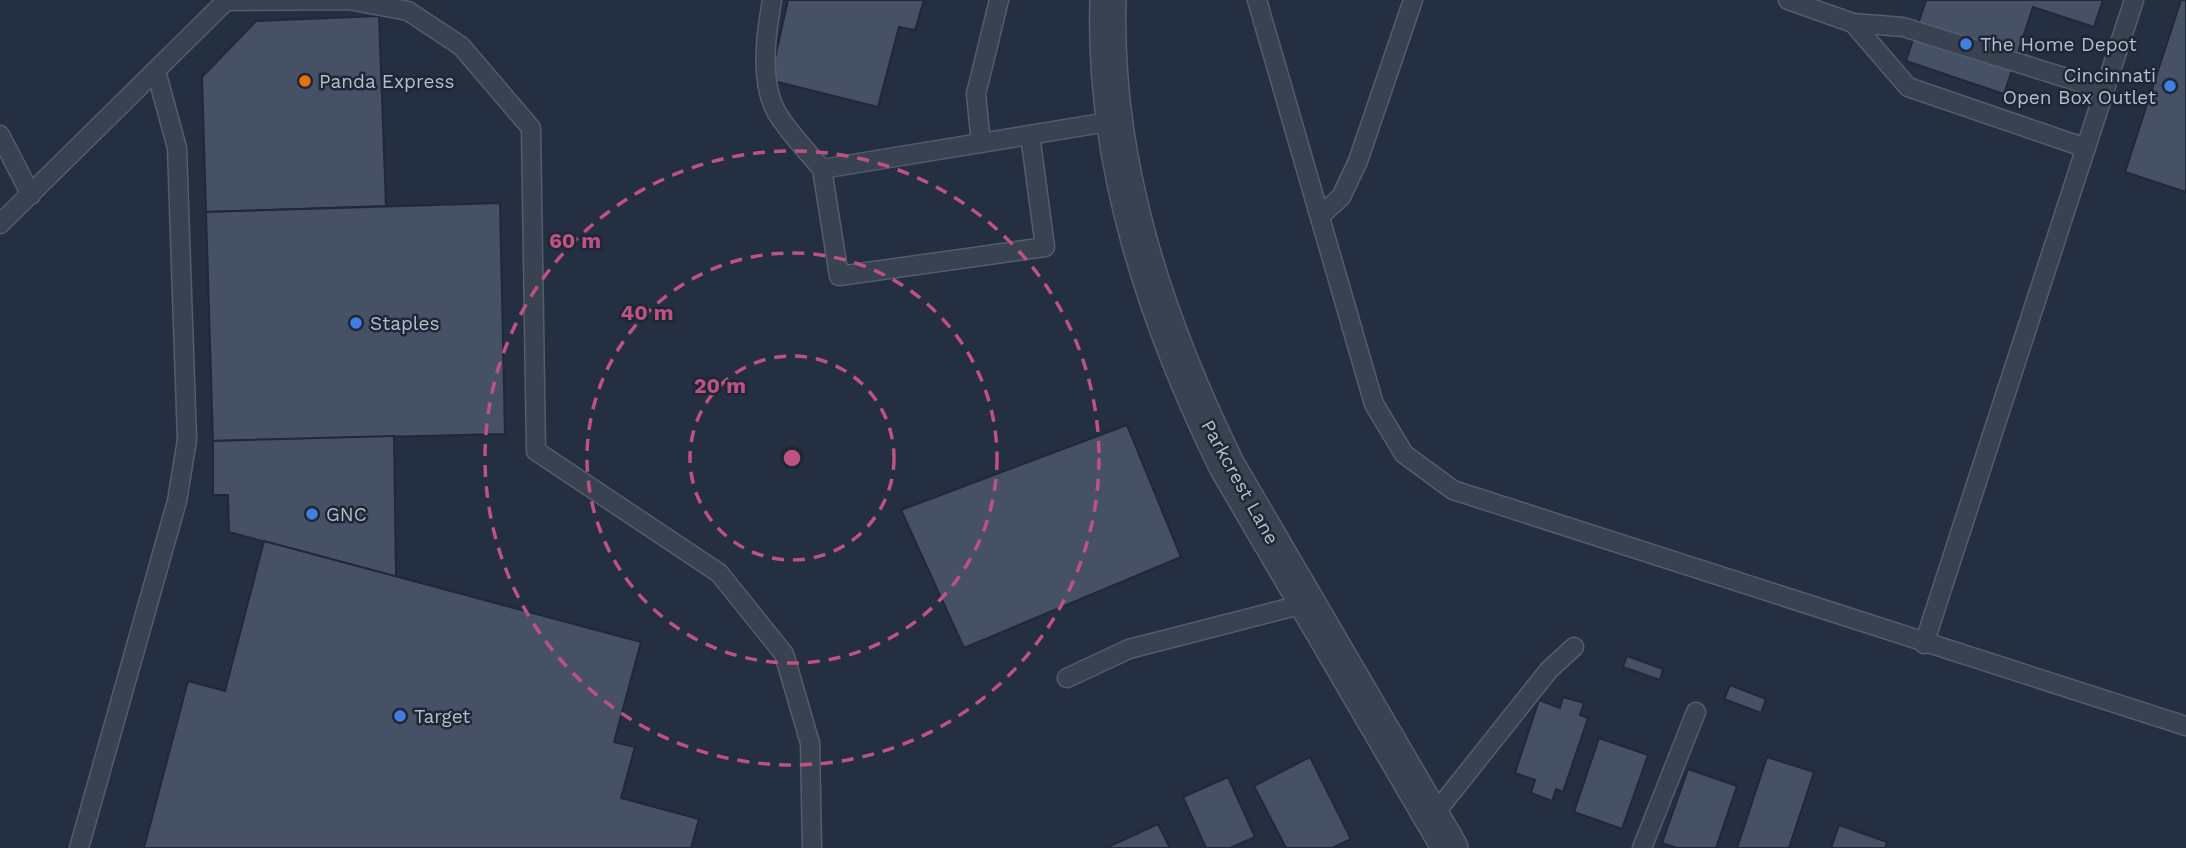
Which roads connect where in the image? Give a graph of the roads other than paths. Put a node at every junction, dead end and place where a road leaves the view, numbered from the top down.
1 (772, 0) edge
2 (999, 0) edge
3 (1108, 0) edge
4 (1257, 0) edge
5 (1413, 0) edge
6 (1788, 0) edge
7 (2134, 0) edge
8 (1853, 23) junction
9 (156, 71) junction
10 (2105, 90) junction
11 (1114, 121) junction
12 (0, 135) edge
13 (1030, 135) junction
14 (981, 143) junction
15 (2086, 148) junction
16 (822, 170) junction
17 (31, 195) junction
18 (1320, 216) junction
19 (0, 224) edge
20 (1308, 603) junction
21 (1924, 644) junction
22 (1574, 647) dead end
23 (1067, 678) dead end
24 (1696, 712) dead end
25 (2186, 726) edge
26 (1432, 817) junction
27 (79, 848) edge
28 (812, 848) edge
29 (1450, 848) edge
30 (1642, 848) edge

1 - 16 lane
2 - 14 lane
3 - 11 street, Parkcrest Lane
4 - 18 lane
5 - 18 lane
6 - 8 lane
7 - 10 lane
8 - 10 lane
8 - 15 lane
9 - 17 lane
9 - 27 lane
9 - 28 lane
10 - 15 lane
11 - 13 lane
11 - 20 street, Parkcrest Lane
12 - 17 lane
13 - 14 lane
13 - 16 lane
14 - 16 lane
15 - 21 lane
17 - 19 lane
18 - 21 lane
20 - 23 lane
20 - 26 street, Parkcrest Lane
21 - 25 lane
22 - 26 lane
24 - 30 lane
26 - 29 street, Parkcrest Lane

